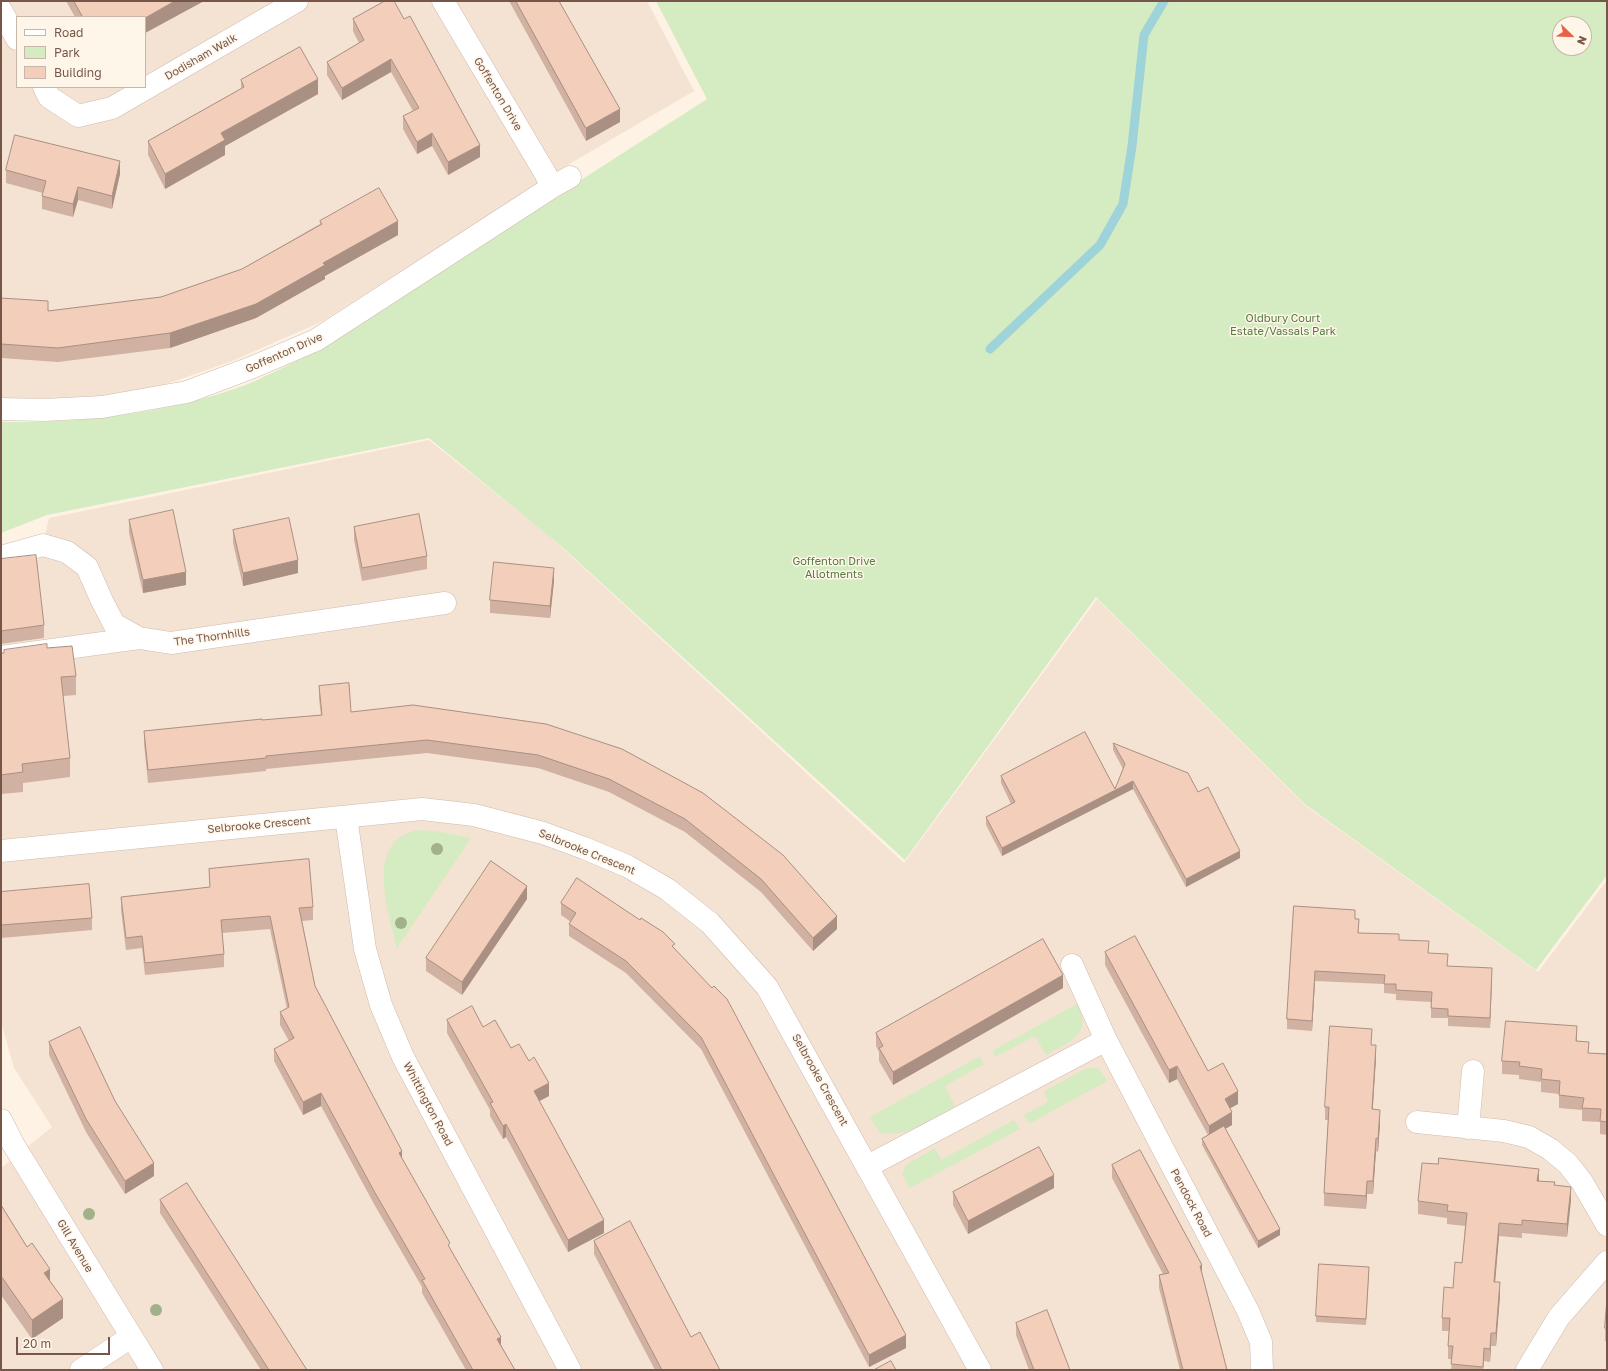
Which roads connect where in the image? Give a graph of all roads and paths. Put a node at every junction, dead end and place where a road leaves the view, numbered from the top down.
1 (297, 1) edge
2 (443, 1) edge
3 (1, 10) edge
4 (16, 37) edge
5 (44, 88) edge
6 (1, 409) edge
7 (1, 557) edge
8 (445, 603) dead end
9 (138, 638) junction
10 (1, 657) edge
11 (346, 817) junction
12 (1, 851) edge
13 (1072, 965) dead end
14 (1106, 1040) junction
15 (1473, 1071) dead end
16 (1, 1120) edge
17 (1417, 1122) dead end
18 (1468, 1128) junction
19 (868, 1166) junction
20 (1607, 1225) edge
21 (1607, 1262) edge
22 (131, 1337) junction
23 (81, 1370) edge
24 (152, 1370) edge
25 (570, 1370) edge
26 (980, 1370) edge
27 (1262, 1370) edge
28 (1527, 1370) edge

1 - 5 street, Dodisham Walk
2 - 6 street, Goffenton Drive
3 - 4 street
7 - 9 street, The Thornhills
8 - 9 street, The Thornhills
9 - 10 street
11 - 12 street, Selbrooke Crescent
11 - 19 street, Selbrooke Crescent
11 - 25 street, Whittington Road
13 - 14 street, Pendock Road
14 - 19 street
14 - 27 street, Pendock Road
15 - 18 street
16 - 22 street, Gill Avenue
17 - 18 street
18 - 20 street
19 - 26 street, Selbrooke Crescent
21 - 28 street
22 - 23 street
22 - 24 street, Gill Avenue

